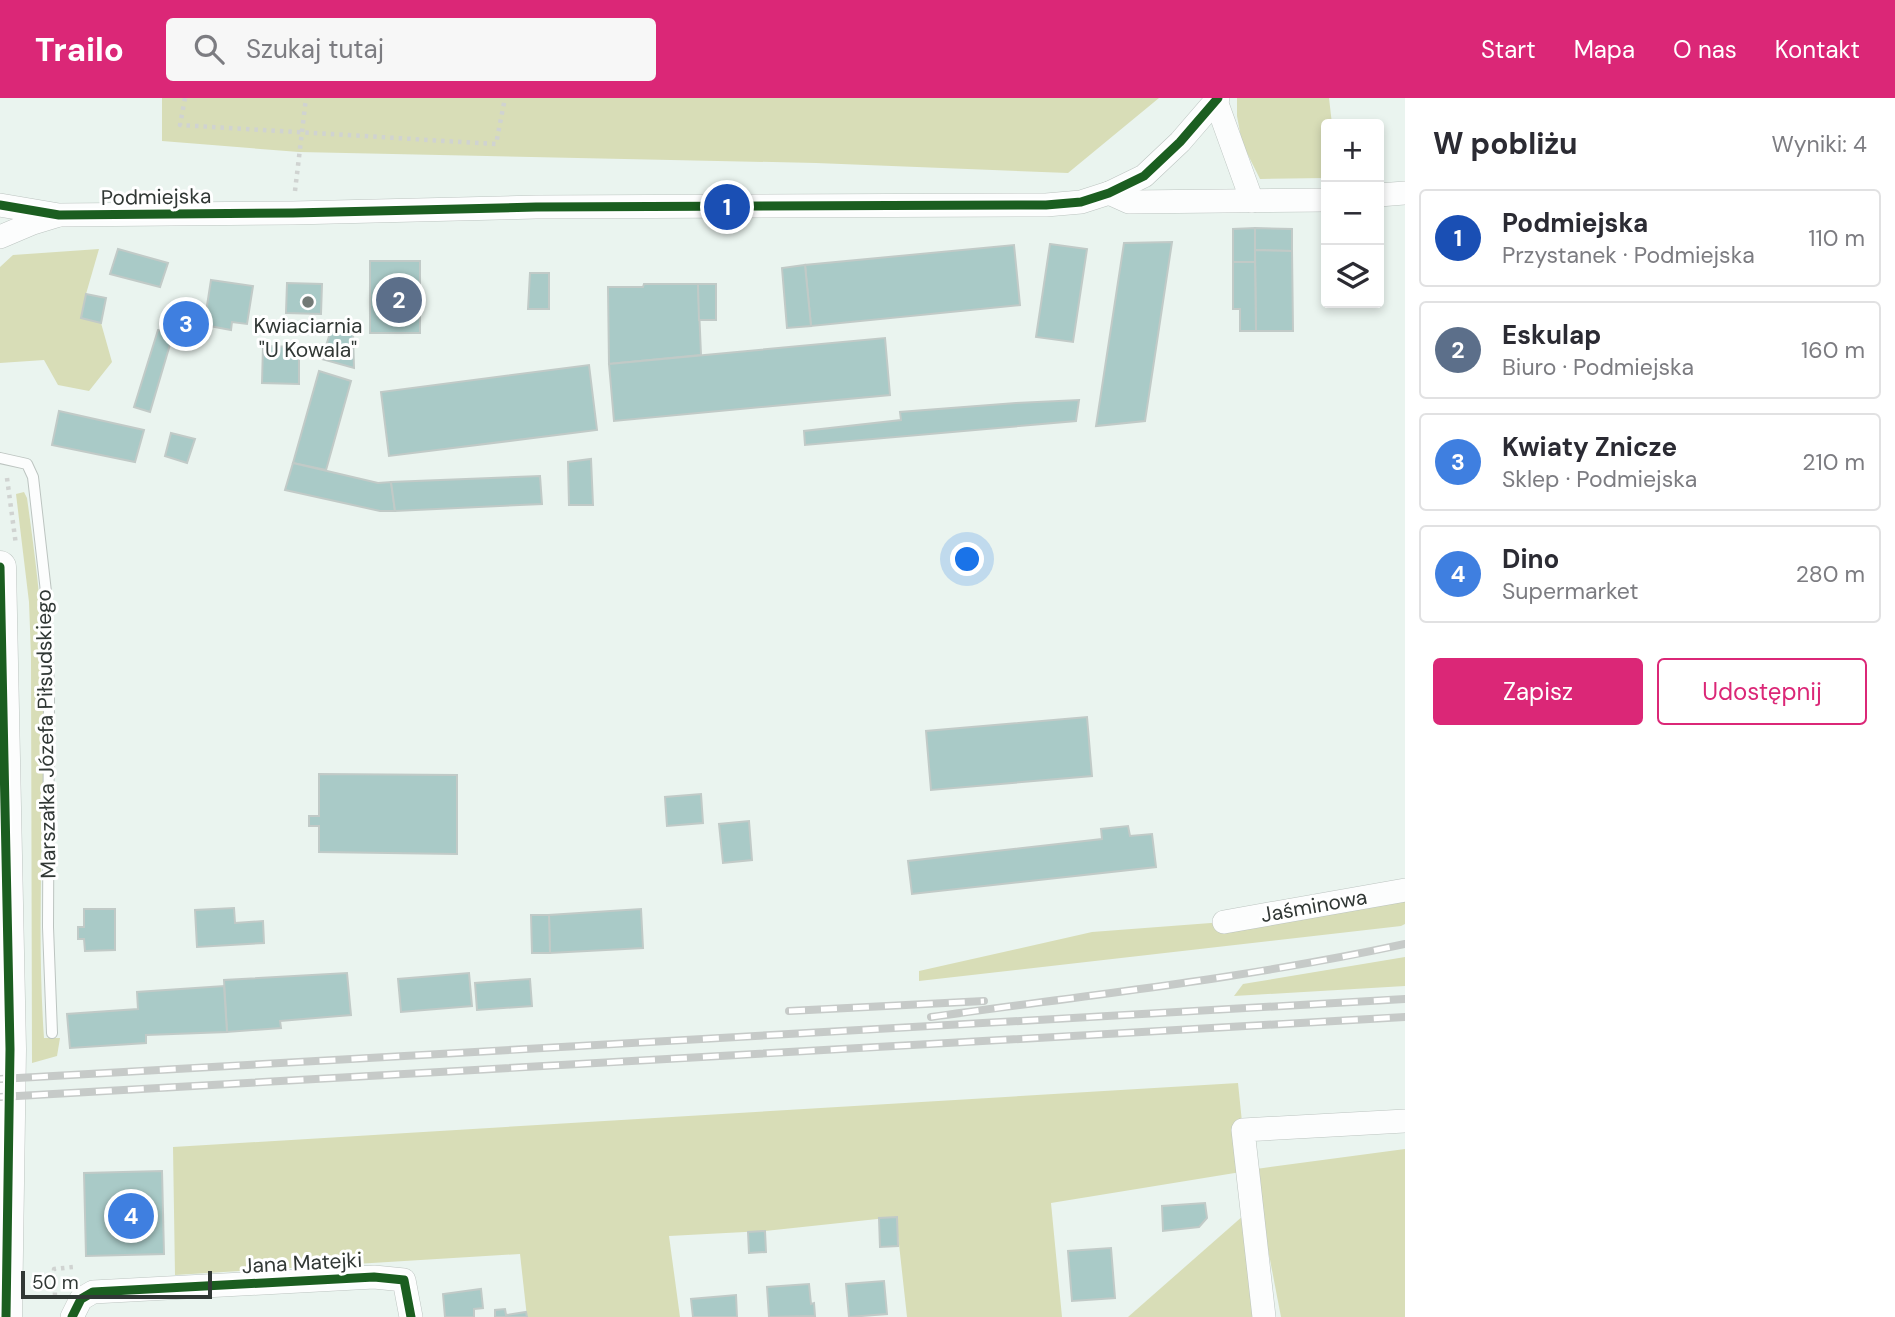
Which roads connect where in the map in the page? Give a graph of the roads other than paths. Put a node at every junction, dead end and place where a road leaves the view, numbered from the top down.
1 (1217, 99) edge
2 (1405, 192) edge
3 (1109, 194) junction
4 (1384, 194) edge
5 (1321, 200) edge
6 (1252, 201) junction
7 (0, 205) edge
8 (59, 215) junction
9 (0, 237) edge
10 (0, 458) edge
11 (0, 567) edge
12 (1405, 890) edge
13 (1223, 922) dead end
14 (52, 1033) dead end
15 (1405, 1121) edge
16 (70, 1308) edge
17 (6, 1317) edge
18 (411, 1317) edge
19 (1264, 1317) edge

1 - 3 street
1 - 6 street
2 - 4 street
3 - 6 street, Podmiejska
3 - 8 street, Podmiejska
5 - 6 street, Podmiejska
7 - 8 street, Podmiejska
8 - 9 street, Podmiejska
10 - 14 lane, Marszałka Józefa Piłsudskiego
11 - 17 street, Marszałka Józefa Piłsudskiego
12 - 13 street, Jaśminowa
15 - 19 street
16 - 18 street, Jana Matejki

